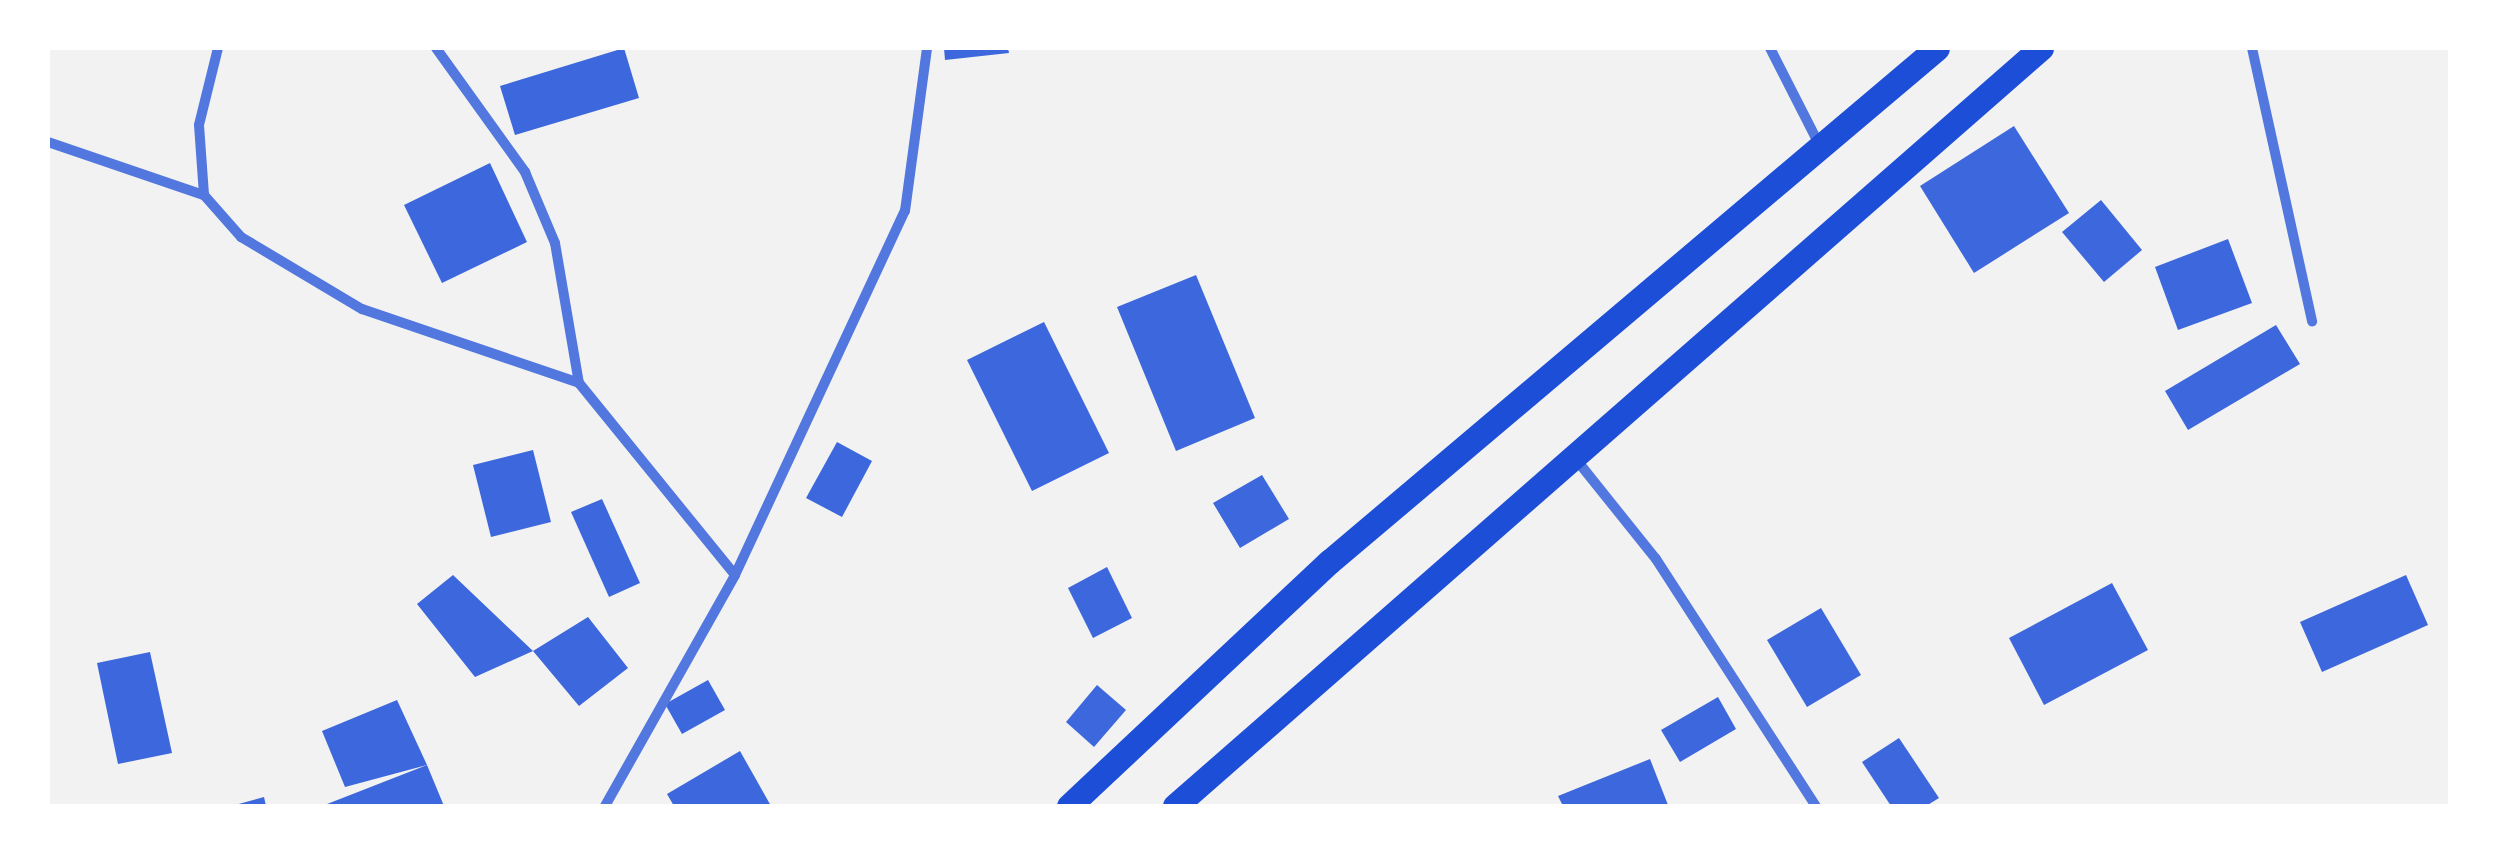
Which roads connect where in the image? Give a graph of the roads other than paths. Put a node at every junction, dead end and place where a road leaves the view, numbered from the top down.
1 (218, 48) edge
2 (436, 48) edge
3 (927, 48) edge
4 (1770, 48) edge
5 (1937, 48) edge
6 (2041, 48) edge
7 (2252, 48) edge
8 (48, 142) edge
9 (1821, 147) junction
10 (204, 194) junction
11 (2312, 321) dead end
12 (579, 382) junction
13 (1571, 454) junction
14 (735, 575) junction
15 (605, 806) edge
16 (1069, 806) edge
17 (1175, 806) edge
18 (1816, 806) edge

1 - 10 street
2 - 12 street
3 - 14 street
4 - 9 street
5 - 9 main road
6 - 13 main road
7 - 11 street
8 - 10 street
9 - 16 main road
10 - 12 street
12 - 14 street
13 - 17 main road
13 - 18 street
14 - 15 street

